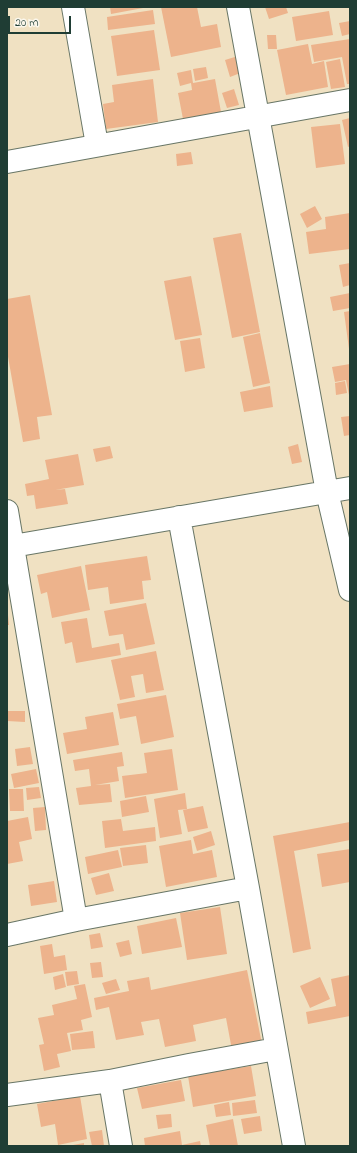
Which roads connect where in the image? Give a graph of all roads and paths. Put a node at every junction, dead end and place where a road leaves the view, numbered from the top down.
1 (73, 7) edge
2 (238, 7) edge
3 (350, 100) edge
4 (259, 116) junction
5 (97, 145) junction
6 (7, 162) edge
7 (350, 488) edge
8 (327, 492) junction
9 (7, 511) edge
10 (179, 517) junction
11 (10, 547) edge
12 (350, 590) edge
13 (248, 888) junction
14 (76, 920) junction
15 (7, 935) edge
16 (276, 1049) junction
17 (110, 1081) junction
18 (7, 1095) edge
19 (121, 1146) edge
20 (294, 1146) edge

1 - 5 street
2 - 4 street
3 - 4 street
4 - 5 street
4 - 8 street
5 - 6 street
7 - 8 street
8 - 10 street
8 - 12 street
9 - 11 street
10 - 11 street
10 - 13 street
11 - 14 street
13 - 14 street
13 - 16 street
14 - 15 street
16 - 17 street
16 - 20 street
17 - 18 street
17 - 19 street

